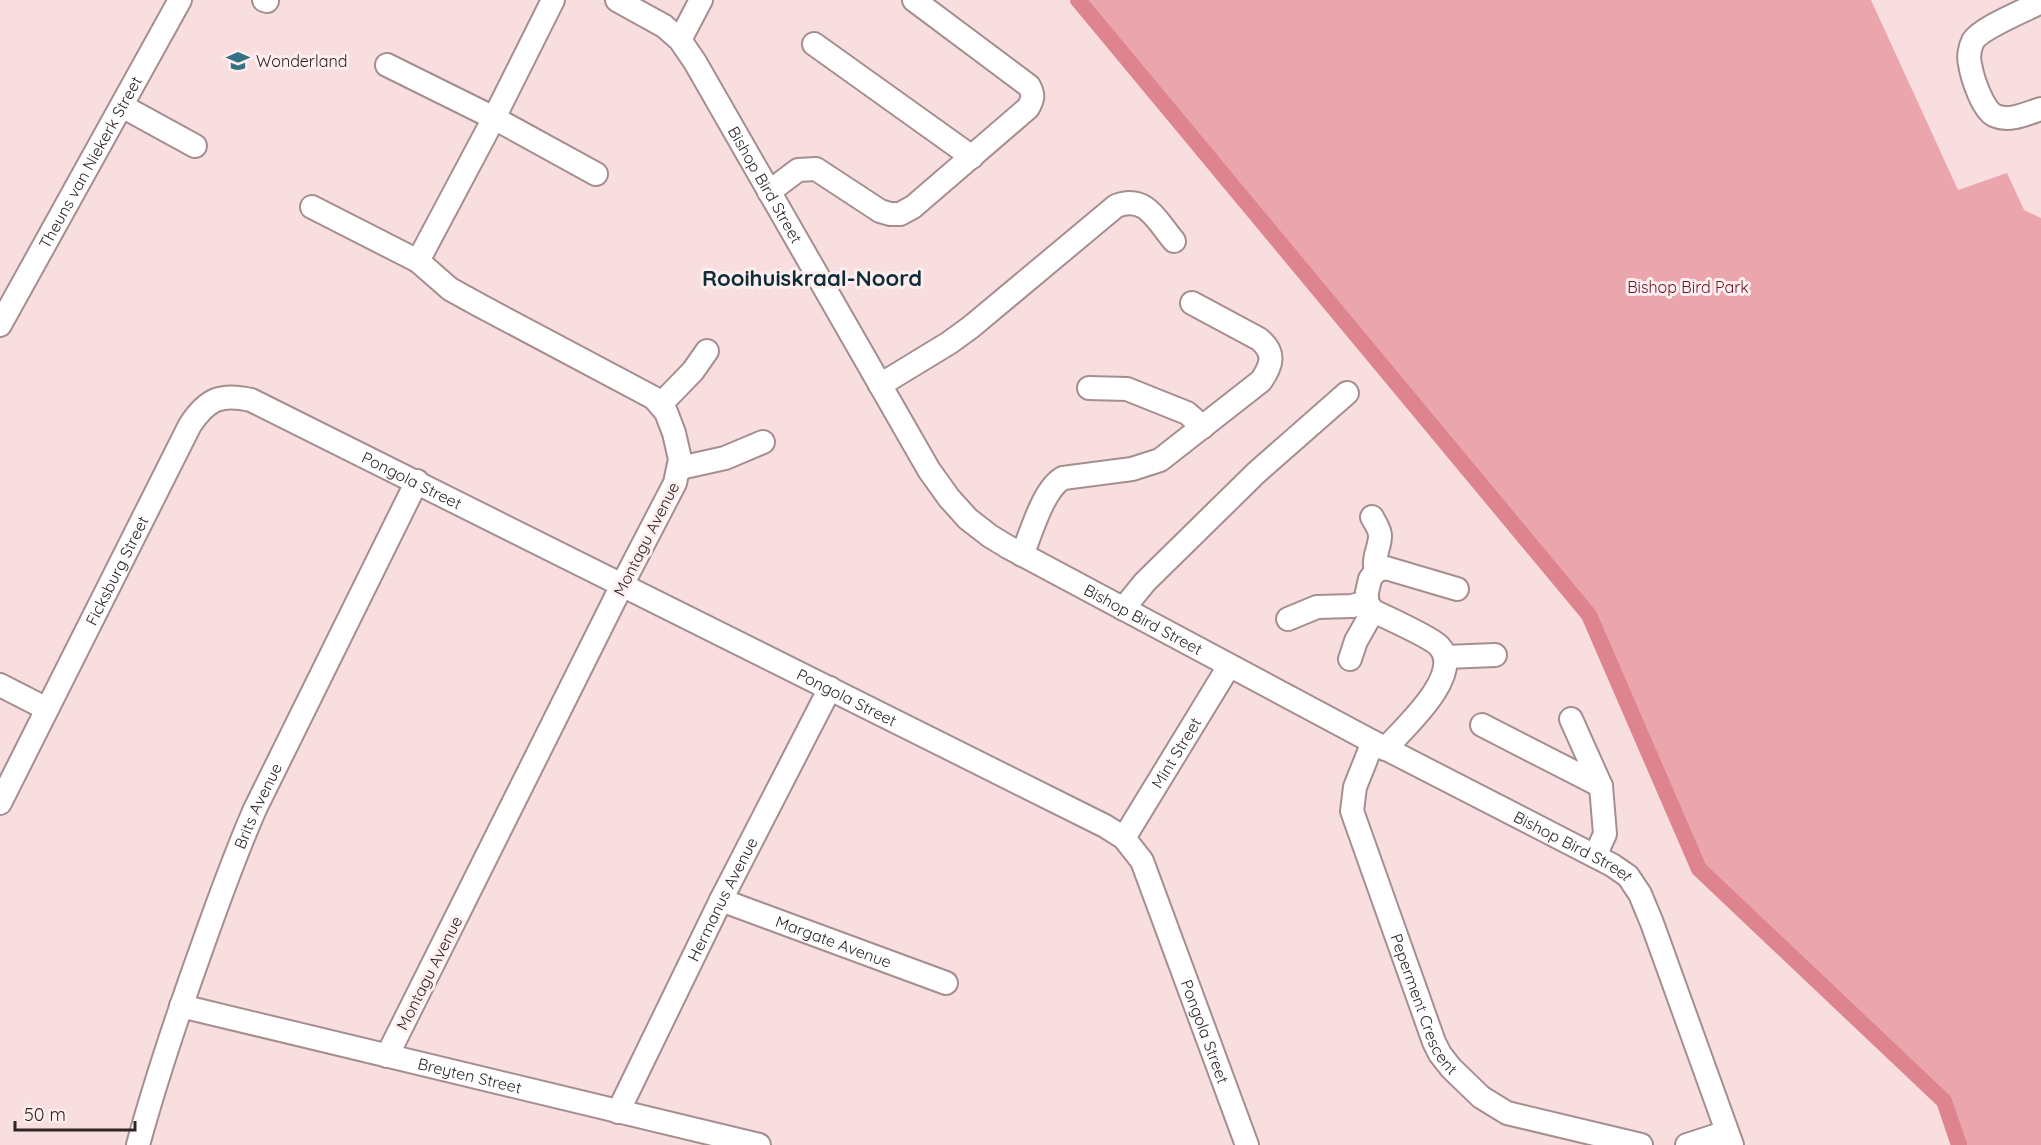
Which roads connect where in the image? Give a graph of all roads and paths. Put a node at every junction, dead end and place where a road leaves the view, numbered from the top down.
1 (180, 0) edge
2 (554, 0) edge
3 (617, 0) edge
4 (701, 0) edge
5 (914, 0) edge
6 (2041, 2) edge
7 (680, 40) junction
8 (814, 44) dead end
9 (387, 64) dead end
10 (122, 106) junction
11 (2041, 109) edge
12 (494, 118) junction
13 (195, 146) dead end
14 (972, 157) junction
15 (596, 174) dead end
16 (769, 192) junction
17 (312, 207) dead end
18 (1174, 241) dead end
19 (418, 261) junction
20 (1191, 303) dead end
21 (0, 326) edge
22 (707, 351) dead end
23 (880, 385) junction
24 (1089, 388) dead end
25 (1347, 393) dead end
26 (660, 405) junction
27 (272, 409) joint
28 (1203, 427) junction
29 (763, 442) dead end
30 (680, 468) junction
31 (417, 481) junction
32 (1372, 517) dead end
33 (1022, 555) junction
34 (1376, 571) junction
35 (622, 585) junction
36 (1457, 589) dead end
37 (1370, 606) junction
38 (1123, 609) junction
39 (1288, 619) dead end
40 (1495, 655) dead end
41 (1446, 657) junction
42 (1350, 659) dead end
43 (1229, 666) junction
44 (0, 685) edge
45 (830, 688) junction
46 (47, 709) junction
47 (1571, 719) dead end
48 (1482, 725) dead end
49 (1379, 746) junction
50 (1601, 786) junction
51 (0, 803) edge
52 (1124, 838) junction
53 (1595, 856) junction
54 (721, 900) junction
55 (946, 983) dead end
56 (181, 1006) junction
57 (387, 1056) junction
58 (618, 1112) junction
59 (1730, 1138) edge
60 (138, 1145) edge
61 (759, 1145) edge
62 (1247, 1145) edge
63 (1641, 1145) edge
64 (1687, 1145) edge

1 - 10 street, Theuns van Niekerk Street
2 - 12 street
3 - 7 street, Bishop Bird Street
4 - 7 street
5 - 14 street
6 - 11 street
7 - 16 street, Bishop Bird Street
8 - 14 street
9 - 12 street
10 - 13 street
10 - 21 street, Theuns van Niekerk Street
12 - 15 street
12 - 19 street
14 - 16 street
16 - 23 street, Bishop Bird Street
17 - 19 street, Montagu Avenue
18 - 23 street
19 - 26 street, Montagu Avenue
20 - 28 street
22 - 26 street
23 - 33 street, Bishop Bird Street
24 - 28 street
25 - 38 street
26 - 30 street, Montagu Avenue
27 - 31 street, Pongola Street
27 - 46 street, Ficksburg Street
28 - 33 street
29 - 30 street
30 - 35 street, Montagu Avenue
31 - 35 street, Pongola Street
31 - 56 street, Brits Avenue
32 - 34 street
33 - 38 street, Bishop Bird Street
34 - 36 street
34 - 37 street
35 - 45 street, Pongola Street
35 - 57 street, Montagu Avenue
37 - 39 street
37 - 41 street
37 - 42 street
38 - 43 street, Bishop Bird Street
40 - 41 street
41 - 49 street, Peperment Crescent
43 - 49 street, Bishop Bird Street
43 - 52 street, Mint Street
44 - 46 street
45 - 52 street, Pongola Street
45 - 54 street, Hermanus Avenue
46 - 51 street, Ficksburg Street
47 - 50 street
48 - 50 street
49 - 53 street, Bishop Bird Street
49 - 63 street, Peperment Crescent
50 - 53 street
52 - 62 street, Pongola Street
53 - 59 street, Bishop Bird Street
54 - 55 street, Margate Avenue
54 - 58 street, Hermanus Avenue
56 - 57 street, Breyten Street
56 - 60 street, Brits Avenue
57 - 58 street, Breyten Street
58 - 61 street, Breyten Street
59 - 64 street

